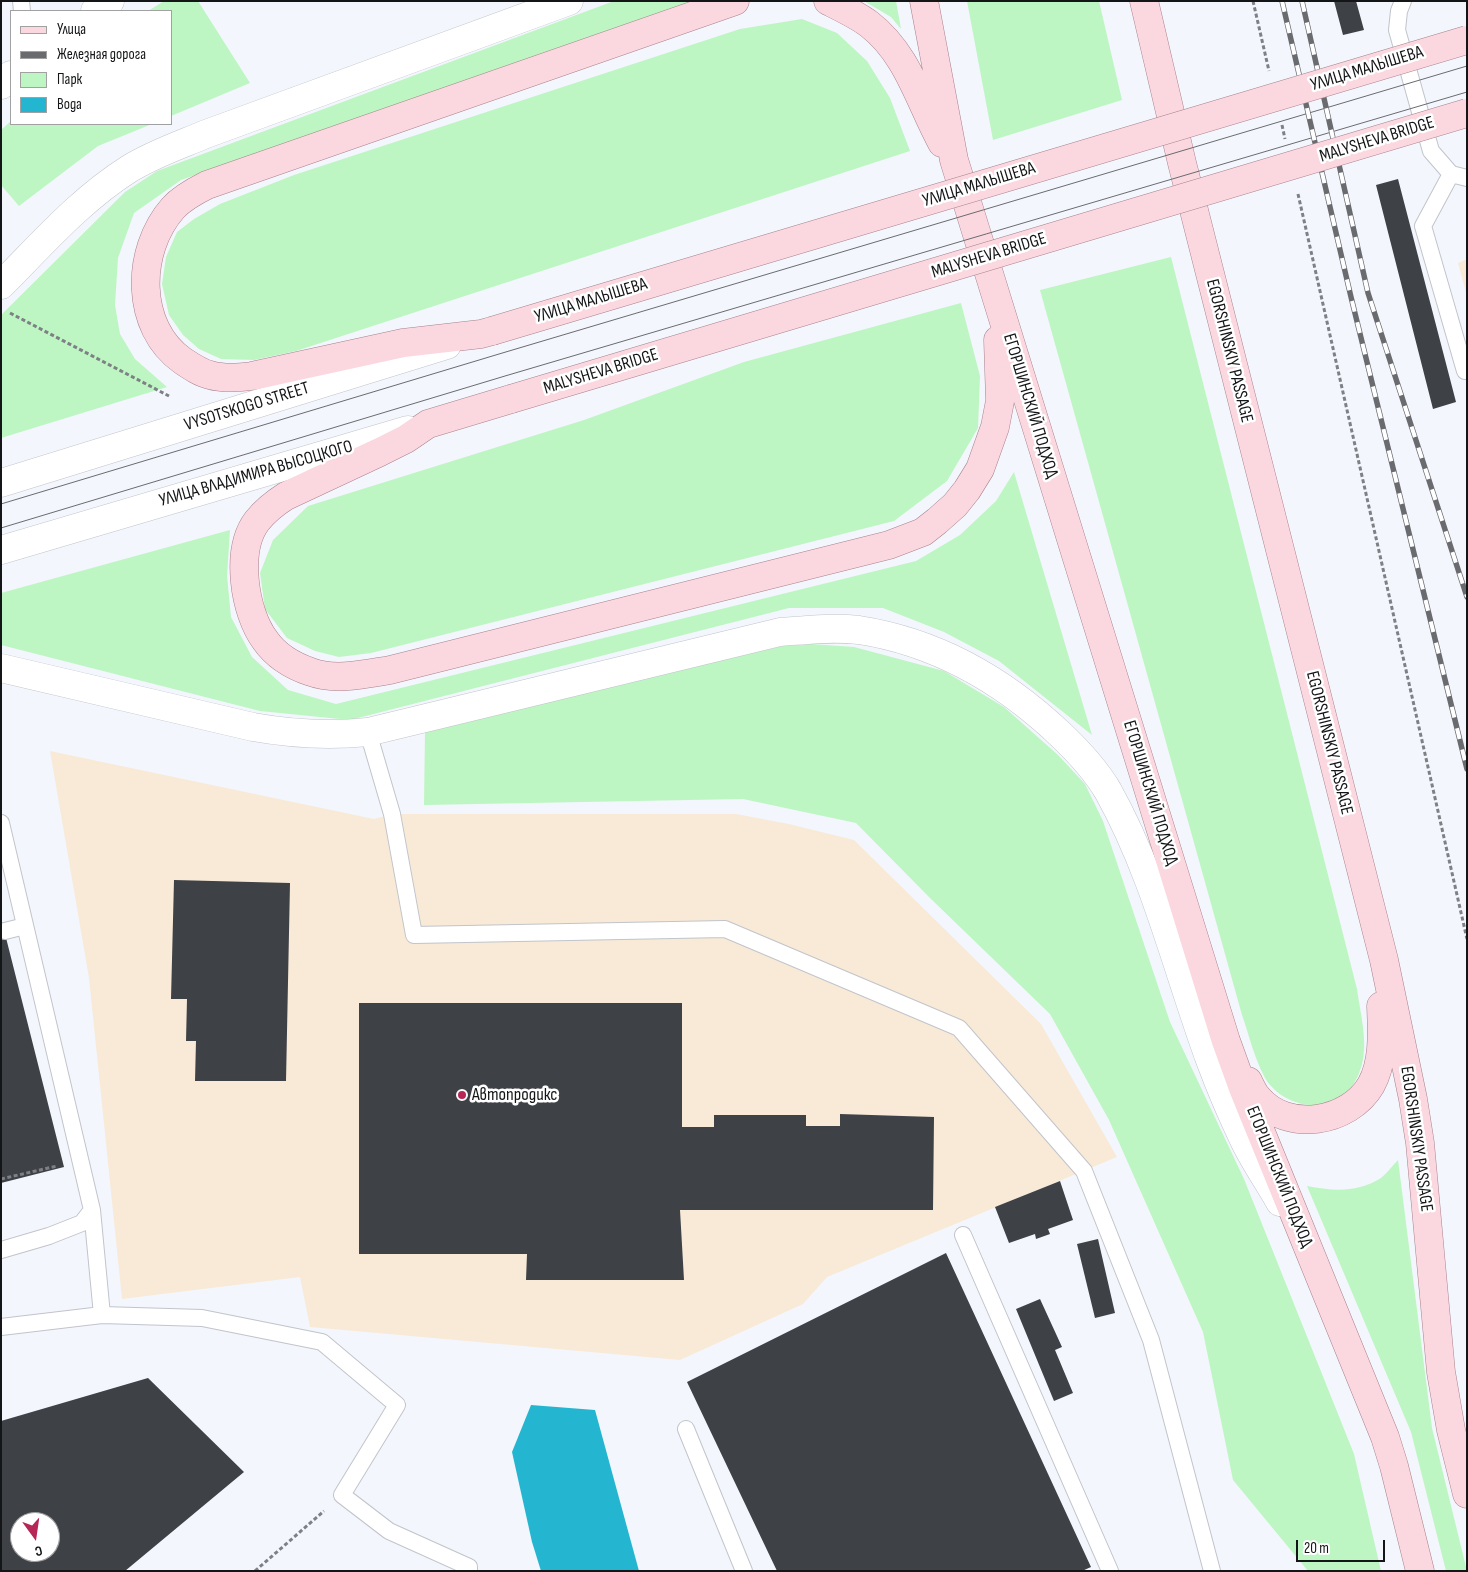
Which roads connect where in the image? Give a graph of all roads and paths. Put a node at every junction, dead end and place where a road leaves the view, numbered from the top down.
1 (110, 1) edge
2 (569, 1) edge
3 (735, 1) edge
4 (828, 1) edge
5 (924, 1) edge
6 (1144, 1) edge
7 (1253, 1) edge
8 (1403, 1) edge
9 (97, 10) edge
10 (1467, 40) edge
11 (10, 76) edge
12 (1271, 78) dead end
13 (1, 85) edge
14 (1467, 113) edge
15 (1280, 117) dead end
16 (1287, 146) dead end
17 (954, 160) junction
18 (1459, 176) edge
19 (1298, 194) dead end
20 (1, 285) edge
21 (996, 298) junction
22 (10, 313) dead end
23 (487, 333) junction
24 (1465, 371) dead end
25 (169, 396) dead end
26 (512, 399) joint
27 (428, 424) junction
28 (1, 483) edge
29 (1, 550) edge
30 (1, 668) edge
31 (368, 732) junction
32 (1, 823) edge
33 (26, 926) junction
34 (5, 931) dead end
35 (1467, 939) edge
36 (1384, 960) junction
37 (1226, 1040) junction
38 (80, 1160) junction
39 (1, 1179) edge
40 (92, 1210) junction
41 (963, 1235) dead end
42 (1, 1250) edge
43 (1309, 1250) junction
44 (102, 1315) junction
45 (1, 1327) edge
46 (686, 1429) dead end
47 (1467, 1494) edge
48 (342, 1495) junction
49 (255, 1571) edge
50 (469, 1571) edge
51 (744, 1571) edge
52 (1110, 1571) edge
53 (1212, 1571) edge
54 (1420, 1571) edge

1 - 9 main road
2 - 20 main road
3 - 23 main road, УЛИЦА МАЛЫШЕВА
4 - 17 main road
5 - 17 main road, ЕГОРШИНСКИЙ ПОДХОД
6 - 36 main road, EGORSHINSKIY PASSAGE
7 - 12 path
8 - 18 lane
10 - 23 main road, УЛИЦА МАЛЫШЕВА, bridge
11 - 13 main road
14 - 26 main road, MALYSHEVA BRIDGE, bridge
15 - 16 path
17 - 21 main road, ЕГОРШИНСКИЙ ПОДХОД
18 - 24 lane
19 - 35 path
21 - 27 main road
21 - 37 main road, ЕГОРШИНСКИЙ ПОДХОД
22 - 25 path
23 - 28 main road, VYSOTSKOGO STREET
26 - 27 main road, УЛИЦА ВЛАДИМИРА ВЫСОЦКОГО
27 - 29 main road, УЛИЦА ВЛАДИМИРА ВЫСОЦКОГО
30 - 31 main road
31 - 43 main road
31 - 53 lane
32 - 33 lane
33 - 34 lane
33 - 38 lane
36 - 37 main road
36 - 47 main road, EGORSHINSKIY PASSAGE
37 - 43 main road, ЕГОРШИНСКИЙ ПОДХОД
38 - 39 path
38 - 40 lane
40 - 42 lane
40 - 44 lane
41 - 52 lane
43 - 54 main road, ЕГОРШИНСКИЙ ПОДХОД
44 - 45 lane
44 - 48 lane
46 - 51 lane
48 - 49 path
48 - 50 lane

